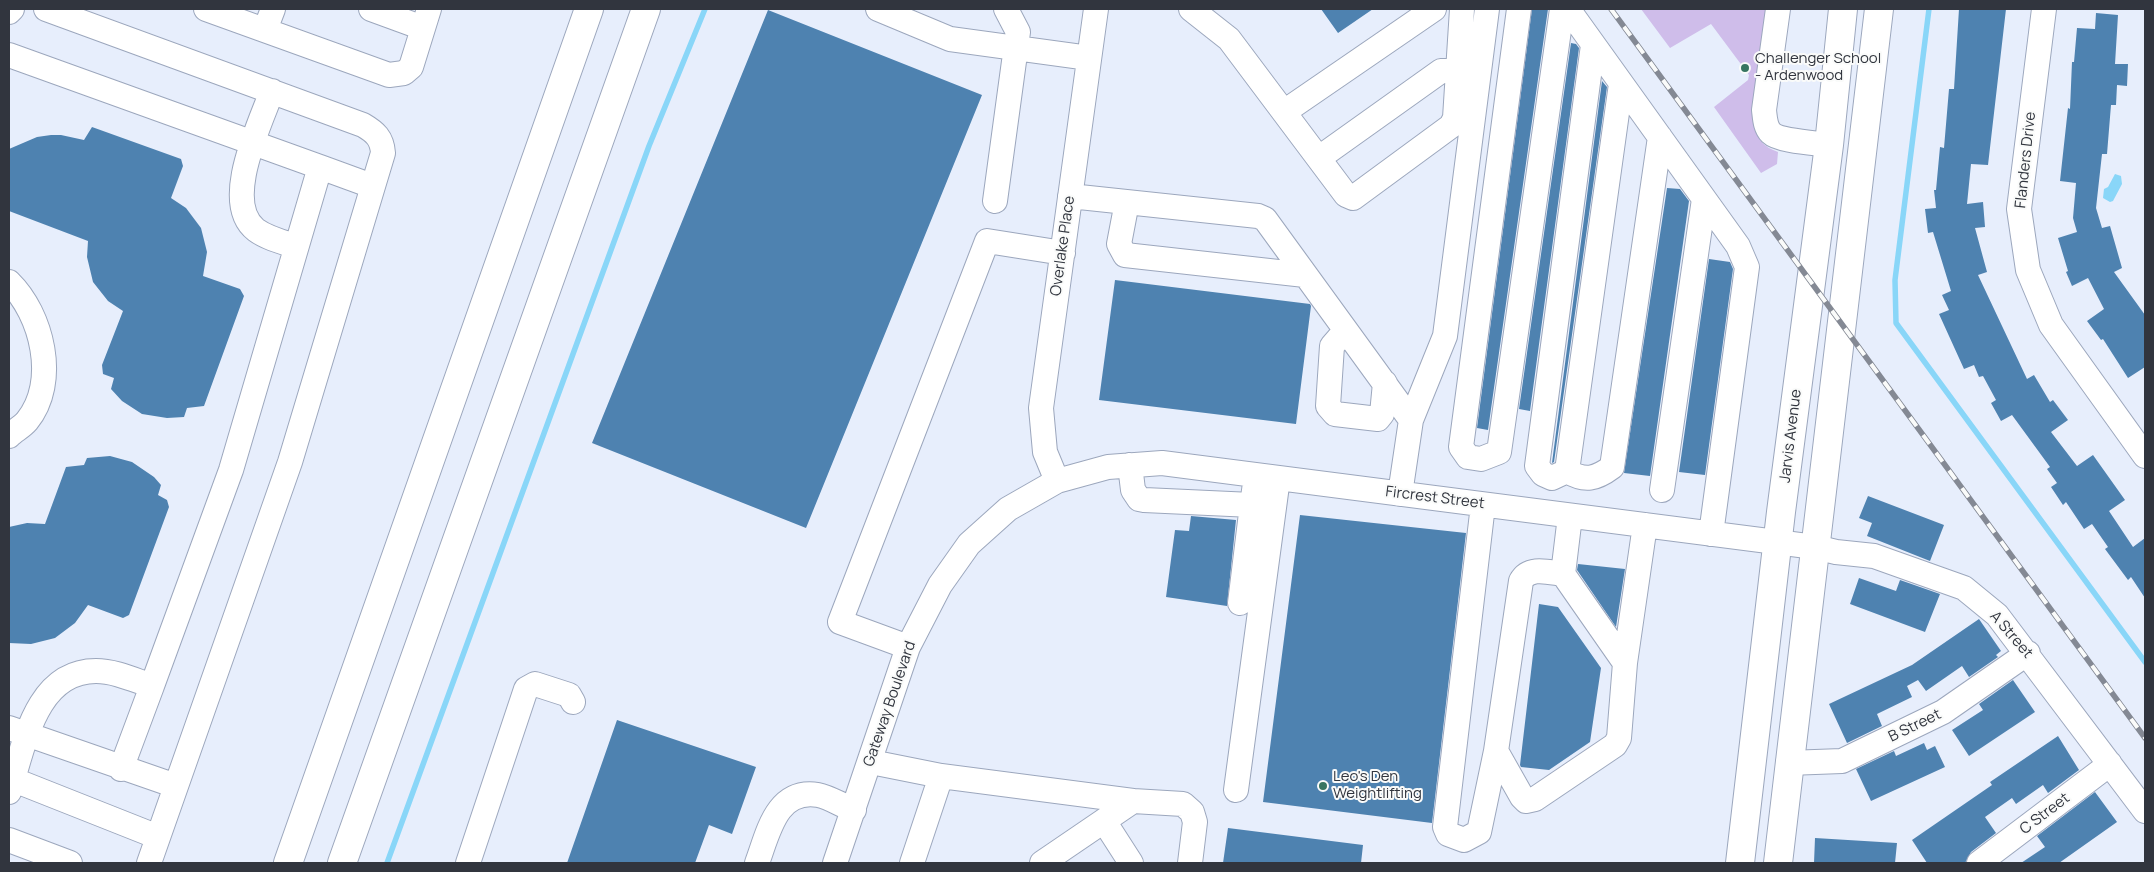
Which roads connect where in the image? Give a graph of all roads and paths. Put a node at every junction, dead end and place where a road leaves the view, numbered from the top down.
1 (12, 9) edge
2 (46, 9) edge
3 (206, 9) edge
4 (371, 9) edge
5 (572, 9) edge
6 (589, 9) edge
7 (646, 9) edge
8 (878, 9) edge
9 (1006, 9) edge
10 (1096, 9) edge
11 (1191, 9) edge
12 (1434, 9) edge
13 (1462, 9) edge
14 (1487, 9) edge
15 (1519, 9) edge
16 (1562, 9) edge
17 (1568, 9) edge
18 (1778, 9) edge
19 (1843, 9) edge
20 (1879, 9) edge
21 (2044, 9) edge
22 (9, 12) edge
23 (426, 18) edge
24 (269, 19) edge
25 (1593, 45) junction
26 (1017, 50) junction
27 (9, 55) edge
28 (1089, 58) junction
29 (1469, 70) junction
30 (1622, 84) junction
31 (272, 92) junction
32 (1284, 112) junction
33 (1660, 137) junction
34 (253, 144) junction
35 (1829, 145) junction
36 (1319, 158) junction
37 (320, 168) junction
38 (372, 186) junction
39 (1070, 196) junction
40 (1704, 199) junction
41 (995, 201) dead end
42 (1127, 202) junction
43 (295, 246) junction
44 (1063, 252) junction
45 (1306, 275) junction
46 (9, 282) edge
47 (1346, 331) junction
48 (1385, 383) junction
49 (1411, 420) junction
50 (9, 436) edge
51 (2145, 456) edge
52 (1130, 465) junction
53 (1567, 471) junction
54 (1267, 477) junction
55 (1057, 481) junction
56 (1662, 490) dead end
57 (1400, 494) junction
58 (1252, 505) junction
59 (1483, 505) junction
60 (1570, 516) junction
61 (1645, 525) junction
62 (1710, 534) junction
63 (1778, 543) junction
64 (1815, 547) junction
65 (1563, 574) junction
66 (1240, 602) dead end
67 (908, 647) junction
68 (2028, 653) junction
69 (1625, 663) junction
70 (152, 686) junction
71 (574, 702) dead end
72 (18, 732) edge
73 (1496, 751) junction
74 (871, 762) junction
75 (1788, 763) junction
76 (2110, 764) junction
77 (121, 768) junction
78 (942, 776) junction
79 (10, 783) edge
80 (176, 786) junction
81 (1236, 790) dead end
82 (1133, 800) junction
83 (854, 810) junction
84 (2145, 811) edge
85 (1104, 821) junction
86 (158, 837) junction
87 (9, 840) edge
88 (70, 863) edge
89 (149, 863) edge
90 (270, 863) edge
91 (288, 863) edge
92 (342, 863) edge
93 (468, 863) edge
94 (757, 863) edge
95 (835, 863) edge
96 (912, 863) edge
97 (1042, 863) edge
98 (1131, 863) edge
99 (1190, 863) edge
100 (1740, 863) edge
101 (1778, 863) edge
102 (1979, 863) edge

1 - 22 street
2 - 31 street
3 - 24 street
4 - 23 street
5 - 90 main road
6 - 91 main road
7 - 92 main road
8 - 26 street
9 - 26 street
10 - 28 street, Overlake Place
11 - 32 street
12 - 32 street
13 - 29 street
14 - 29 street
15 - 16 street
17 - 25 street
18 - 35 street
19 - 35 main road, Jarvis Avenue
20 - 64 main road
21 - 51 street, Flanders Drive
23 - 24 street
25 - 30 street
25 - 53 street
26 - 28 street
26 - 41 street
27 - 34 street
28 - 39 street, Overlake Place
29 - 36 street
29 - 36 street
29 - 49 street
30 - 33 street
30 - 53 street
31 - 34 street
31 - 38 street
32 - 36 street
33 - 40 street
33 - 53 street
34 - 37 street
34 - 43 street
35 - 63 main road, Jarvis Avenue
37 - 38 street
37 - 43 street
38 - 80 street
39 - 42 street
39 - 44 street, Overlake Place
40 - 56 street
40 - 62 street
42 - 45 street
42 - 45 street
43 - 70 street
44 - 55 street, Overlake Place
44 - 67 street
45 - 47 street
46 - 50 street
47 - 48 street
47 - 48 street
48 - 49 street
49 - 57 street
52 - 54 street, Fircrest Street
52 - 55 street, Fircrest Street
52 - 58 street
54 - 57 street, Fircrest Street
54 - 58 street
54 - 81 street
55 - 67 street, Gateway Boulevard
57 - 59 street, Fircrest Street
58 - 66 street
59 - 60 street, Fircrest Street
59 - 73 street
60 - 61 street, Fircrest Street
60 - 65 street
61 - 62 street, Fircrest Street
61 - 69 street
62 - 63 street, Fircrest Street
63 - 64 street, Fircrest Street
63 - 100 main road, Jarvis Avenue
64 - 68 street, A Street
64 - 75 main road
65 - 69 street
65 - 73 street
67 - 74 street, Gateway Boulevard
68 - 75 street, B Street
68 - 76 street, A Street
69 - 73 street
70 - 72 street
70 - 77 street
71 - 93 street
72 - 77 street
72 - 79 street
74 - 78 street
74 - 83 street, Gateway Boulevard
75 - 101 main road
76 - 84 street, A Street
76 - 102 street, C Street
77 - 80 street
78 - 82 street
78 - 96 street
79 - 86 street
80 - 86 street
82 - 85 street
82 - 99 street
83 - 94 street
83 - 95 street, Gateway Boulevard
85 - 97 street
85 - 98 street
86 - 89 street
87 - 88 street

